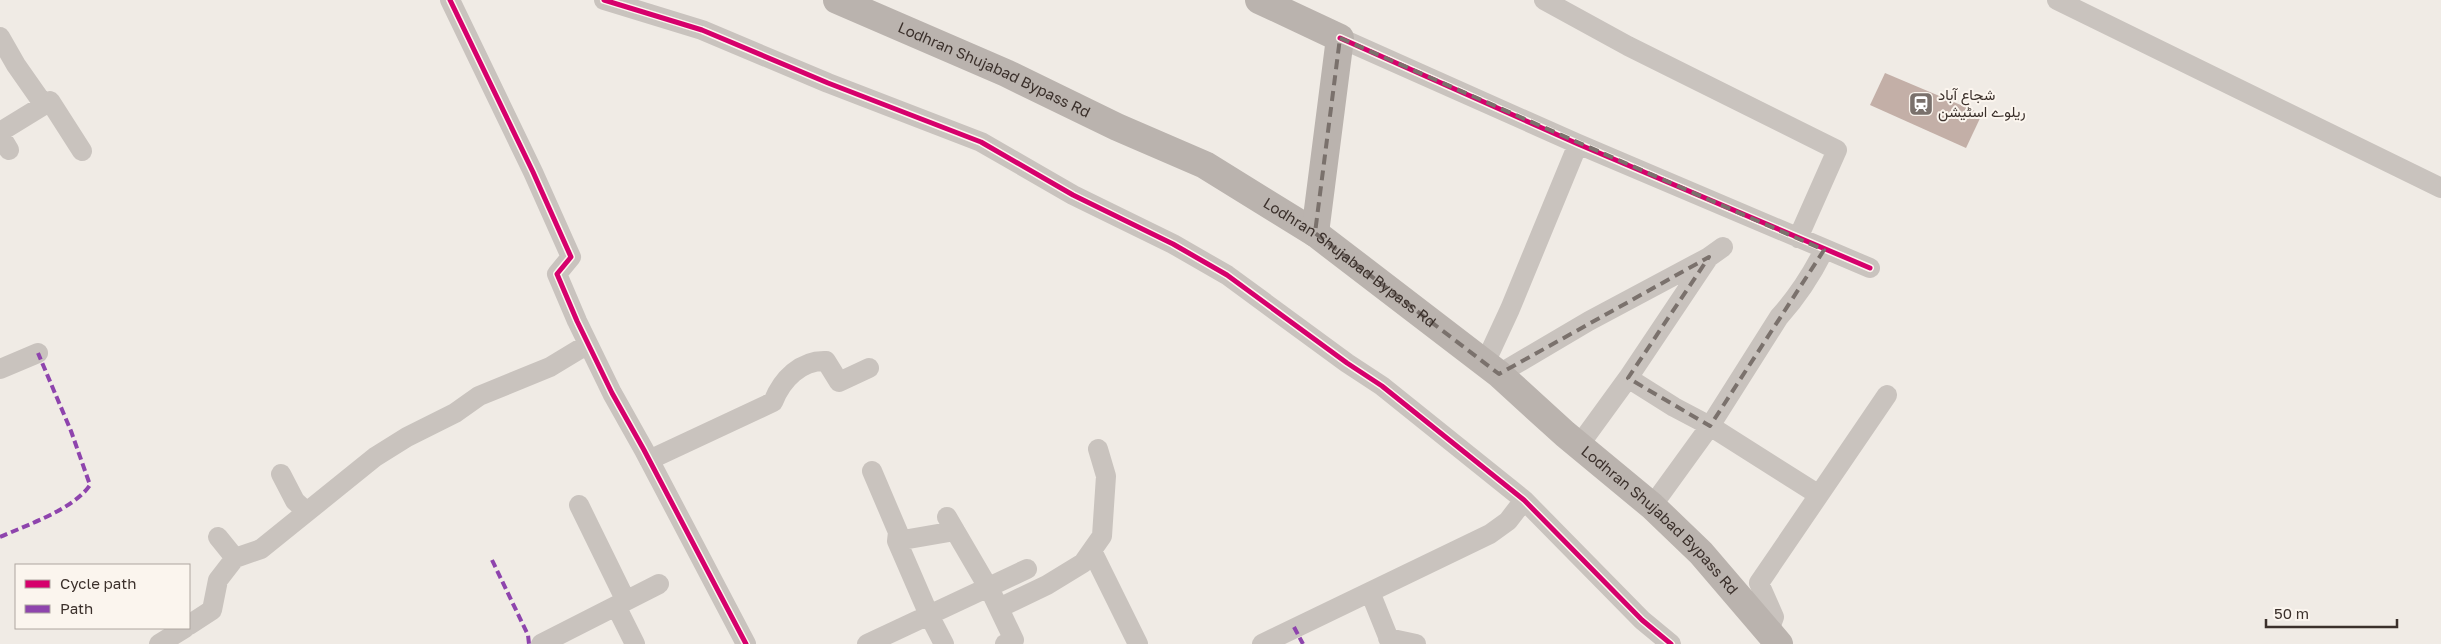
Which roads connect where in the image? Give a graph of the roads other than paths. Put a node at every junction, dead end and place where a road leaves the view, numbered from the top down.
1 (450, 0) edge
2 (604, 0) edge
3 (837, 0) edge
4 (1259, 0) edge
5 (1544, 0) edge
6 (2057, 0) edge
7 (0, 37) edge
8 (1340, 38) junction
9 (7, 67) edge
10 (44, 105) junction
11 (3, 139) edge
12 (1578, 144) junction
13 (82, 151) dead end
14 (2441, 188) edge
15 (1316, 233) junction
16 (1798, 238) junction
17 (1824, 250) junction
18 (1870, 268) dead end
19 (588, 344) junction
20 (38, 353) dead end
21 (869, 368) dead end
22 (1492, 368) junction
23 (0, 369) edge
24 (1628, 378) junction
25 (1887, 395) dead end
26 (1710, 426) junction
27 (1580, 444) junction
28 (1098, 449) dead end
29 (649, 460) junction
30 (872, 471) dead end
31 (281, 474) dead end
32 (1819, 495) junction
33 (1524, 500) junction
34 (579, 505) dead end
35 (1652, 506) junction
36 (307, 512) junction
37 (218, 537) dead end
38 (897, 541) junction
39 (1092, 551) junction
40 (235, 558) junction
41 (1027, 568) dead end
42 (659, 584) dead end
43 (988, 588) junction
44 (1370, 592) junction
45 (621, 603) junction
46 (999, 608) junction
47 (929, 615) junction
48 (190, 624) edge
49 (183, 629) edge
50 (1774, 637) edge
51 (1390, 641) edge
52 (1012, 643) edge
53 (159, 644) edge
54 (541, 644) edge
55 (634, 644) edge
56 (746, 644) edge
57 (867, 644) edge
58 (944, 644) edge
59 (1138, 644) edge
60 (1262, 644) edge
61 (1416, 644) edge
62 (1671, 644) edge

1 - 19 street
2 - 33 street
3 - 15 street, Lodhran Shujabad Bypass Rd
4 - 8 street
5 - 16 street
6 - 14 street
7 - 9 street
8 - 12 street
8 - 15 street
9 - 10 street
10 - 11 street
10 - 13 street
12 - 16 street
12 - 22 street
15 - 22 street, Lodhran Shujabad Bypass Rd
16 - 17 street
17 - 18 street
17 - 26 street
19 - 29 street
19 - 36 street
20 - 23 street
21 - 29 street
22 - 24 street
22 - 27 street, Lodhran Shujabad Bypass Rd
24 - 26 street
24 - 27 street
25 - 32 street
26 - 32 street
26 - 35 street
27 - 35 street, Lodhran Shujabad Bypass Rd
28 - 39 street
29 - 56 street
30 - 38 street
31 - 36 street
32 - 50 street
33 - 44 street
33 - 62 street
34 - 45 street
35 - 50 street, Lodhran Shujabad Bypass Rd
36 - 40 street
37 - 40 street
38 - 43 street
38 - 47 street
39 - 46 street
39 - 59 street
40 - 48 street
41 - 43 street
42 - 45 street
43 - 46 street
43 - 47 street
44 - 51 street
44 - 60 street
45 - 54 street
45 - 55 street
46 - 52 street
47 - 57 street
47 - 58 street
49 - 53 street
51 - 61 street

